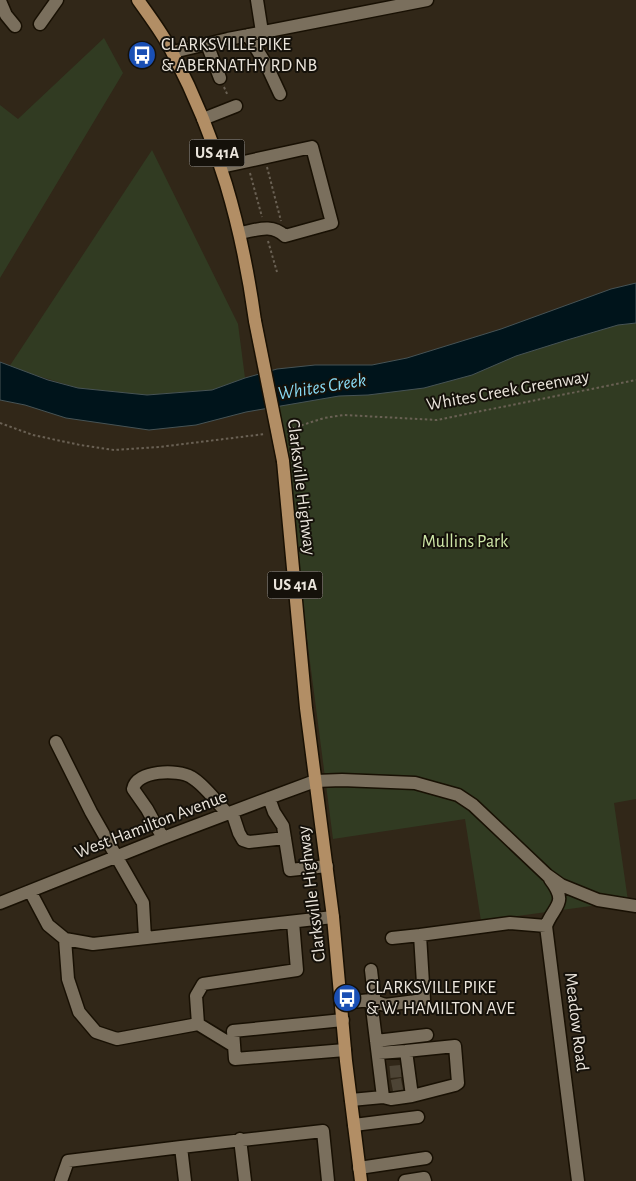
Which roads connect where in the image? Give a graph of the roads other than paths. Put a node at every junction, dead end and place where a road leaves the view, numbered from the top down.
1 (57, 0) edge
2 (138, 0) edge
3 (257, 0) edge
4 (427, 0) edge
5 (0, 1) edge
6 (40, 24) dead end
7 (15, 26) dead end
8 (262, 32) junction
9 (248, 35) junction
10 (207, 44) junction
11 (173, 52) junction
12 (220, 78) road end
13 (280, 94) dead end
14 (235, 107) road end
15 (203, 119) junction
16 (221, 167) junction
17 (240, 233) junction
18 (56, 742) dead end
19 (316, 781) junction
20 (269, 798) junction
21 (229, 812) junction
22 (162, 838) junction
23 (285, 838) junction
24 (116, 857) junction
25 (326, 866) junction
26 (547, 875) junction
27 (30, 891) junction
28 (0, 903) edge
29 (636, 906) edge
30 (333, 917) junction
31 (292, 922) junction
32 (546, 926) junction
33 (420, 936) junction
34 (145, 938) junction
35 (392, 938) dead end
36 (65, 939) junction
37 (371, 970) dead end
38 (371, 1000) junction
39 (341, 1003) junction
40 (343, 1020) junction
41 (198, 1024) junction
42 (427, 1035) dead end
43 (234, 1046) junction
44 (377, 1047) junction
45 (346, 1050) junction
46 (406, 1051) junction
47 (395, 1071) junction
48 (397, 1089) junction
49 (351, 1100) junction
50 (418, 1117) dead end
51 (354, 1125) junction
52 (240, 1139) junction
53 (181, 1147) junction
54 (426, 1158) dead end
55 (360, 1168) junction
56 (61, 1181) edge
57 (186, 1181) edge
58 (245, 1181) edge
59 (328, 1181) edge
60 (361, 1181) edge
61 (405, 1181) edge
62 (425, 1181) edge
63 (578, 1181) edge

1 - 6 street
2 - 11 main road, Clarksville Highway / US 41A
3 - 8 street
4 - 8 street
5 - 7 street
8 - 9 street
9 - 10 street
9 - 13 street
10 - 11 street
10 - 12 street
11 - 15 main road, Clarksville Highway / US 41A
14 - 15 street
15 - 16 main road, Clarksville Highway / US 41A
16 - 17 main road, Clarksville Highway / US 41A
16 - 17 street
17 - 19 main road, Clarksville Highway / US 41A, bridge
18 - 24 street
19 - 20 street, West Hamilton Avenue
19 - 25 main road, Clarksville Highway / US 41A
19 - 26 street, West Hamilton Avenue
20 - 21 street, West Hamilton Avenue
20 - 23 street
21 - 22 street, West Hamilton Avenue
21 - 22 street
21 - 23 street
22 - 24 street, West Hamilton Avenue
23 - 25 street
24 - 27 street, West Hamilton Avenue
24 - 34 street
25 - 30 main road, Clarksville Highway / US 41A
26 - 29 street
26 - 32 street
27 - 28 street, West Hamilton Avenue
27 - 36 street
30 - 31 street
30 - 39 main road, Clarksville Highway / US 41A
31 - 34 street
31 - 41 street
32 - 33 street
32 - 63 street, Meadow Road
33 - 35 street
33 - 38 street
34 - 36 street
36 - 41 street
37 - 38 street
38 - 39 street
38 - 44 street
39 - 40 main road, Clarksville Highway / US 41A
40 - 43 street
40 - 45 main road, Clarksville Highway / US 41A
41 - 43 street
42 - 44 street
43 - 45 street
44 - 46 street
44 - 47 street
45 - 49 main road, Clarksville Highway / US 41A
46 - 47 street
46 - 48 street
47 - 48 street
47 - 48 street
48 - 49 street
49 - 51 main road, Clarksville Highway / US 41A
50 - 51 street
51 - 55 main road, Clarksville Highway / US 41A
52 - 53 street
52 - 58 street
52 - 59 street
53 - 56 street
53 - 57 street
54 - 55 street
55 - 60 main road, Clarksville Highway / US 41A
61 - 62 street

